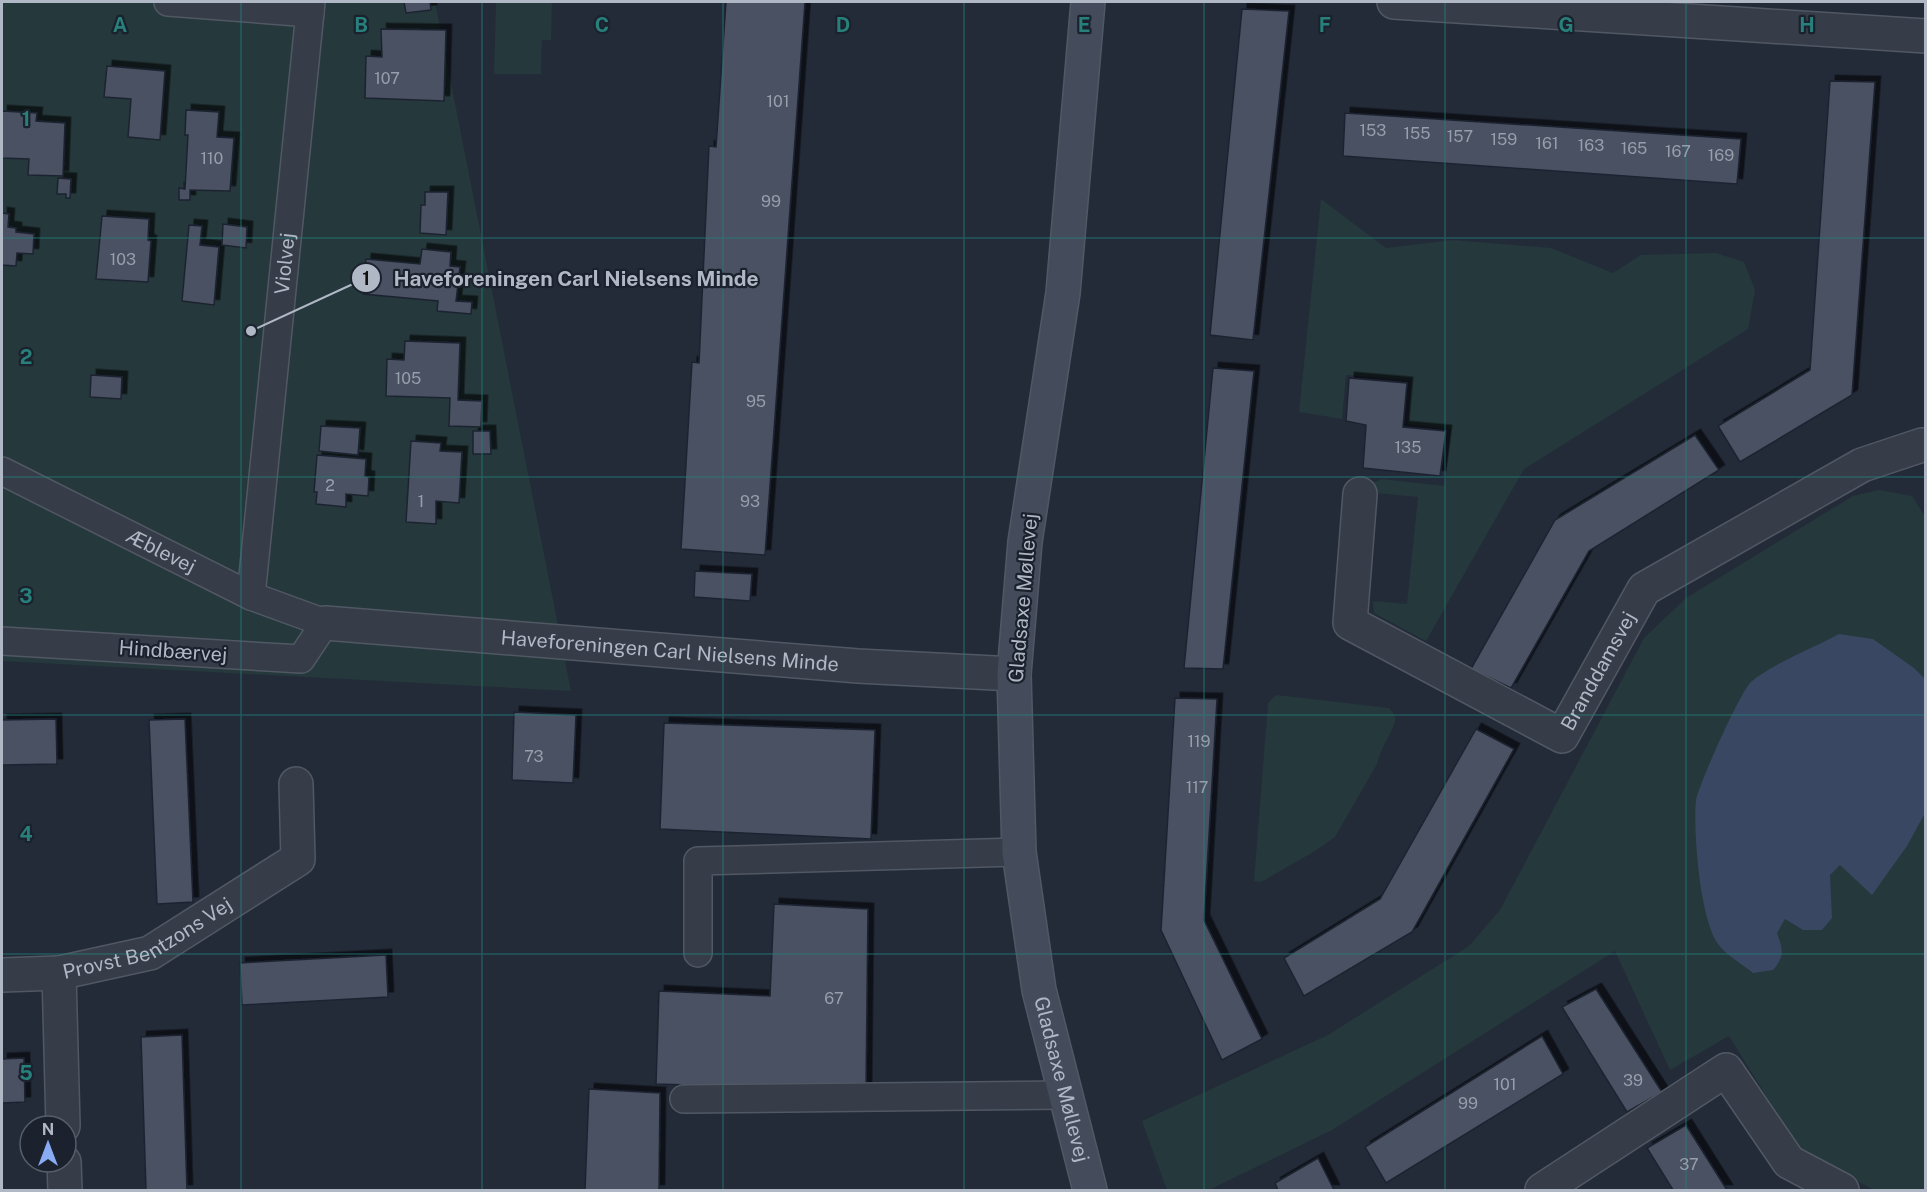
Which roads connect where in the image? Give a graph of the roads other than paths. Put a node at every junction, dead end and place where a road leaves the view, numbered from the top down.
1 (168, 2) edge
2 (1088, 2) edge
3 (1394, 2) edge
4 (310, 8) edge
5 (1926, 36) edge
6 (1924, 442) edge
7 (2, 471) edge
8 (1360, 494) dead end
9 (251, 596) junction
10 (325, 623) junction
11 (2, 641) edge
12 (1014, 675) junction
13 (296, 784) dead end
14 (1019, 852) junction
15 (698, 953) dead end
16 (59, 973) junction
17 (2, 975) edge
18 (1066, 1095) junction
19 (684, 1099) dead end
20 (63, 1114) edge
21 (64, 1174) edge
22 (65, 1191) edge
23 (1090, 1191) edge
24 (1542, 1191) edge
25 (1842, 1191) edge

1 - 4 lane
2 - 12 street, Gladsaxe Møllevej
3 - 5 street
4 - 9 lane, Violvej
6 - 8 street, Branddamsvej
7 - 9 lane, Æblevej
9 - 10 lane, Æblevej
10 - 11 lane, Hindbærvej
10 - 12 street, Haveforeningen Carl Nielsens Minde
12 - 14 street, Gladsaxe Møllevej
13 - 16 street, Provst Bentzons Vej
14 - 15 lane
14 - 18 street, Gladsaxe Møllevej
16 - 17 street
16 - 20 street, Provst Bentzons Vej
18 - 19 lane
18 - 23 street, Gladsaxe Møllevej
21 - 22 street
24 - 25 street

